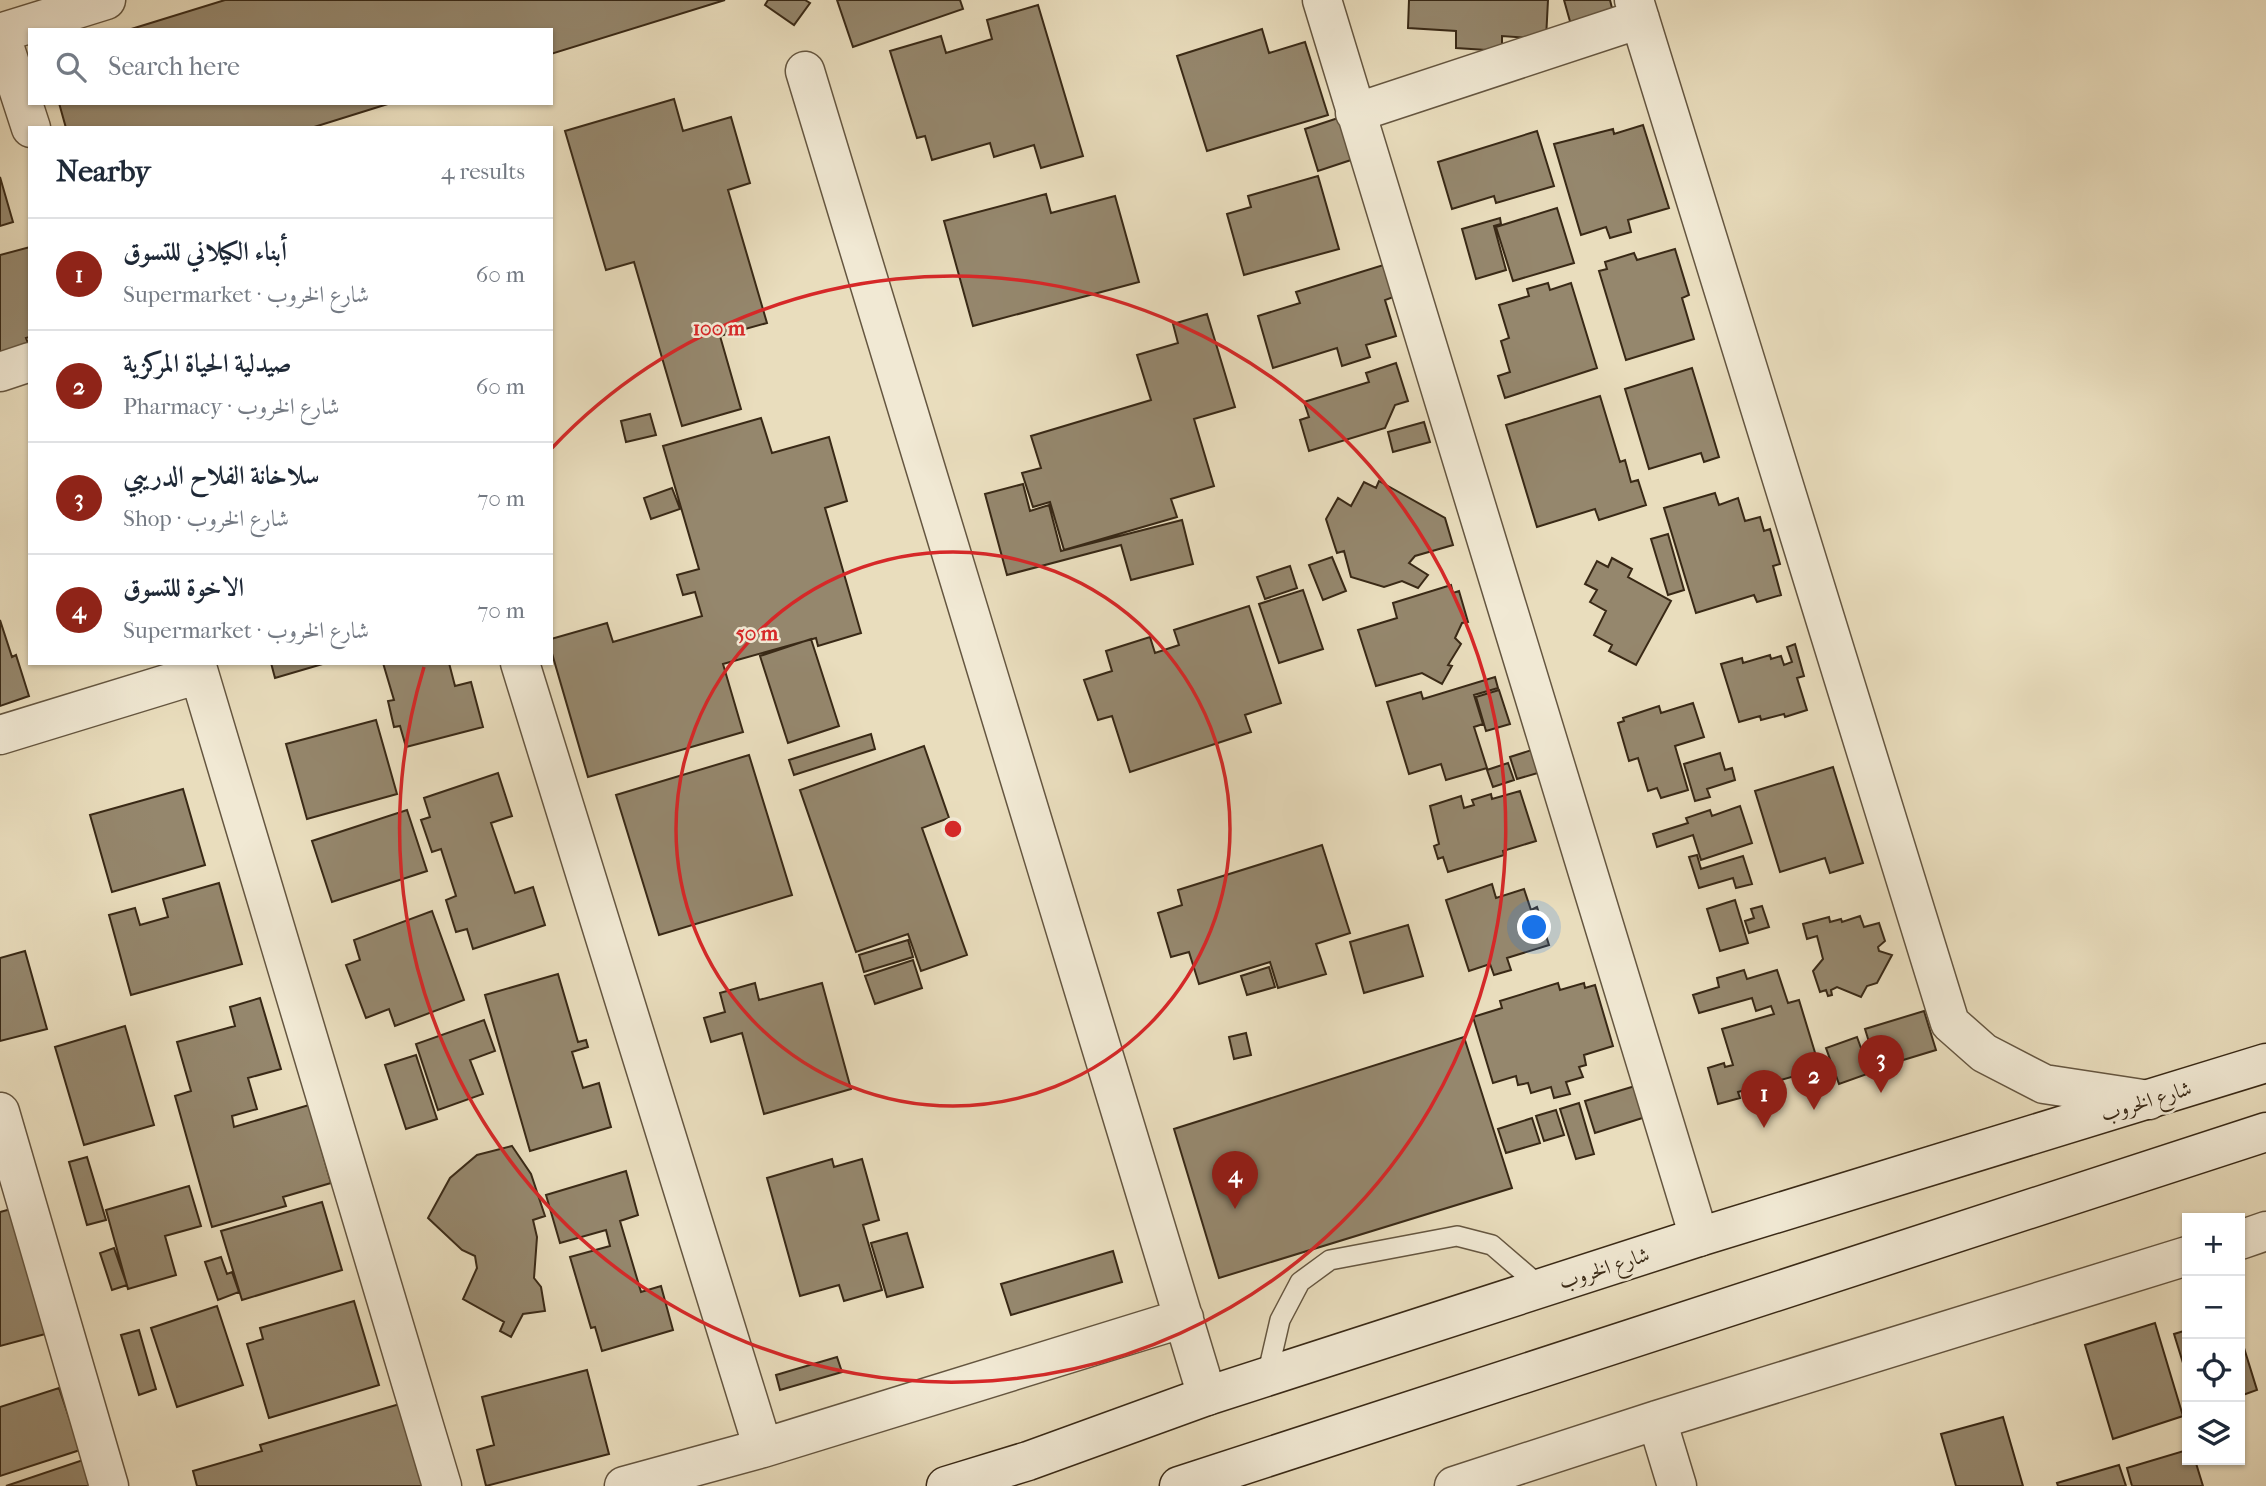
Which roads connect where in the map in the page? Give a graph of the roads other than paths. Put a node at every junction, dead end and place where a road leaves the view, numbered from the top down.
1 (106, 0) edge
2 (1322, 0) edge
3 (1637, 10) edge
4 (0, 33) edge
5 (805, 71) dead end
6 (1355, 113) junction
7 (30, 126) edge
8 (28, 363) edge
9 (0, 372) edge
10 (521, 665) edge
11 (197, 668) edge
12 (0, 735) edge
13 (2266, 1063) edge
14 (2149, 1100) junction
15 (0, 1112) edge
16 (2266, 1132) edge
17 (6, 1155) edge
18 (2266, 1231) edge
19 (1699, 1237) junction
20 (2245, 1238) edge
21 (2182, 1258) edge
22 (1542, 1288) junction
23 (1184, 1318) junction
24 (1267, 1376) junction
25 (1207, 1395) junction
26 (1657, 1420) junction
27 (763, 1448) junction
28 (1032, 1473) edge
29 (109, 1486) edge
30 (442, 1486) edge
31 (624, 1486) edge
32 (946, 1486) edge
33 (1179, 1486) edge
34 (1454, 1486) edge
35 (1677, 1486) edge

1 - 4 street
2 - 6 street
3 - 6 street
3 - 14 street
4 - 7 street
5 - 23 street
6 - 19 street
8 - 9 street
10 - 27 street
11 - 12 street
11 - 30 street
13 - 14 street, شارع الخروب
14 - 19 street, شارع الخروب
15 - 17 street
16 - 33 street
17 - 29 street
18 - 20 street
19 - 22 street, شارع الخروب
21 - 26 street
22 - 24 street, شارع الخروب
22 - 24 lane
23 - 25 street
23 - 27 street
24 - 25 street, شارع الخروب
25 - 28 street, شارع الخروب
26 - 34 street
26 - 35 street
27 - 31 street
28 - 32 street, شارع الخروب

